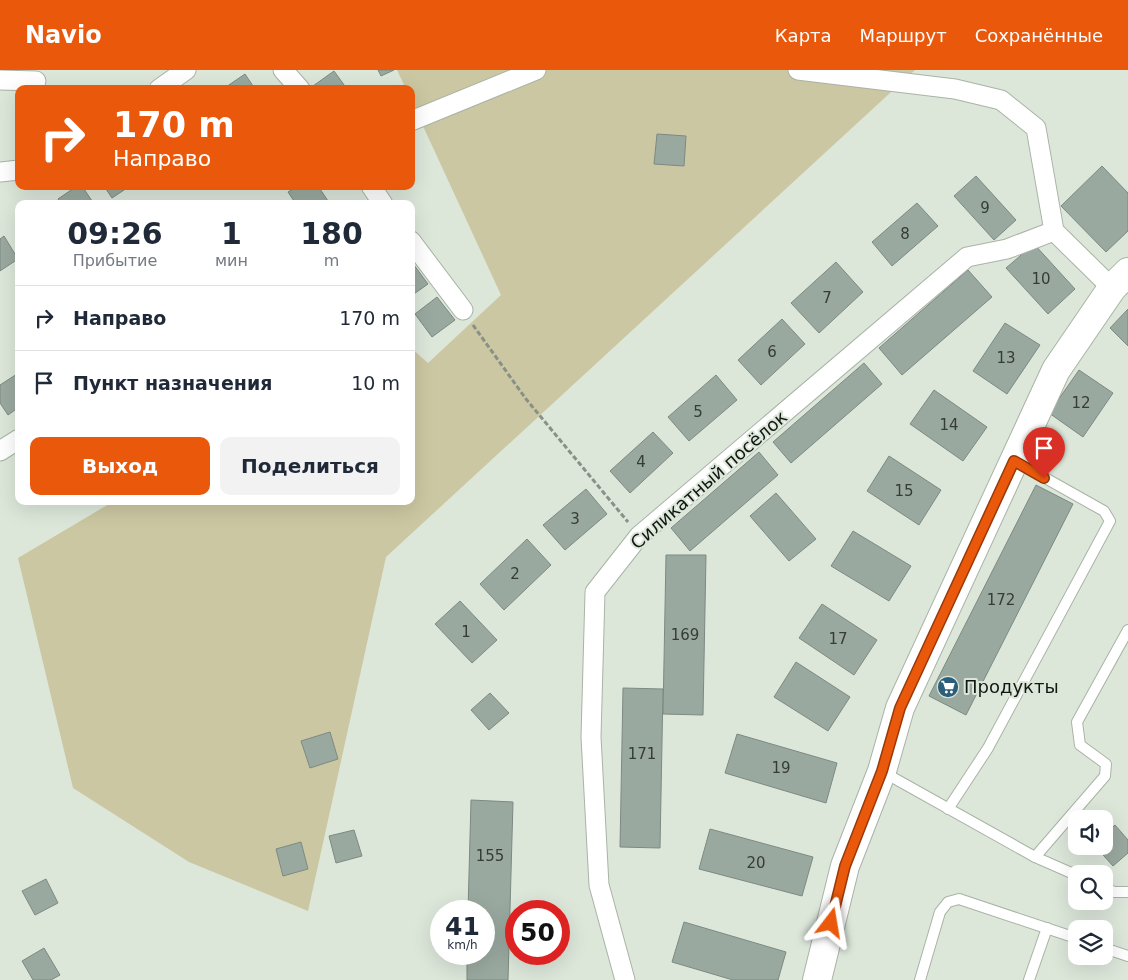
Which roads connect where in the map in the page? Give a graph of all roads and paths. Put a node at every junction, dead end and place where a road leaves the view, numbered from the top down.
1 (186, 70) edge
2 (283, 70) edge
3 (536, 70) edge
4 (798, 70) edge
5 (0, 80) edge
6 (36, 81) dead end
7 (164, 85) edge
8 (296, 85) edge
9 (415, 119) edge
10 (15, 170) edge
11 (0, 172) edge
12 (1054, 231) junction
13 (415, 246) edge
14 (1120, 280) edge
15 (463, 310) joint
16 (15, 442) edge
17 (0, 451) edge
18 (1014, 461) junction
19 (639, 536) junction
20 (1128, 630) edge
21 (882, 771) junction
22 (948, 809) junction
23 (1035, 857) junction
24 (1068, 871) edge
25 (1113, 892) edge
26 (1128, 892) edge
27 (1047, 928) junction
28 (1068, 935) edge
29 (1113, 951) edge
30 (1128, 956) edge
31 (625, 980) edge
32 (817, 980) edge
33 (920, 980) edge
34 (1028, 980) edge

1 - 7 street
2 - 8 street
3 - 9 street
4 - 12 street
5 - 6 street
10 - 11 street
12 - 14 street
12 - 19 street, Силикатный посёлок
13 - 15 street
14 - 18 main road
15 - 19 path
16 - 17 street
18 - 21 main road
18 - 22 lane
19 - 31 street, Силикатный посёлок
20 - 23 lane
21 - 22 lane
21 - 32 main road
22 - 23 lane
23 - 24 lane
25 - 26 lane
27 - 28 lane
27 - 33 lane
27 - 34 lane
29 - 30 lane

